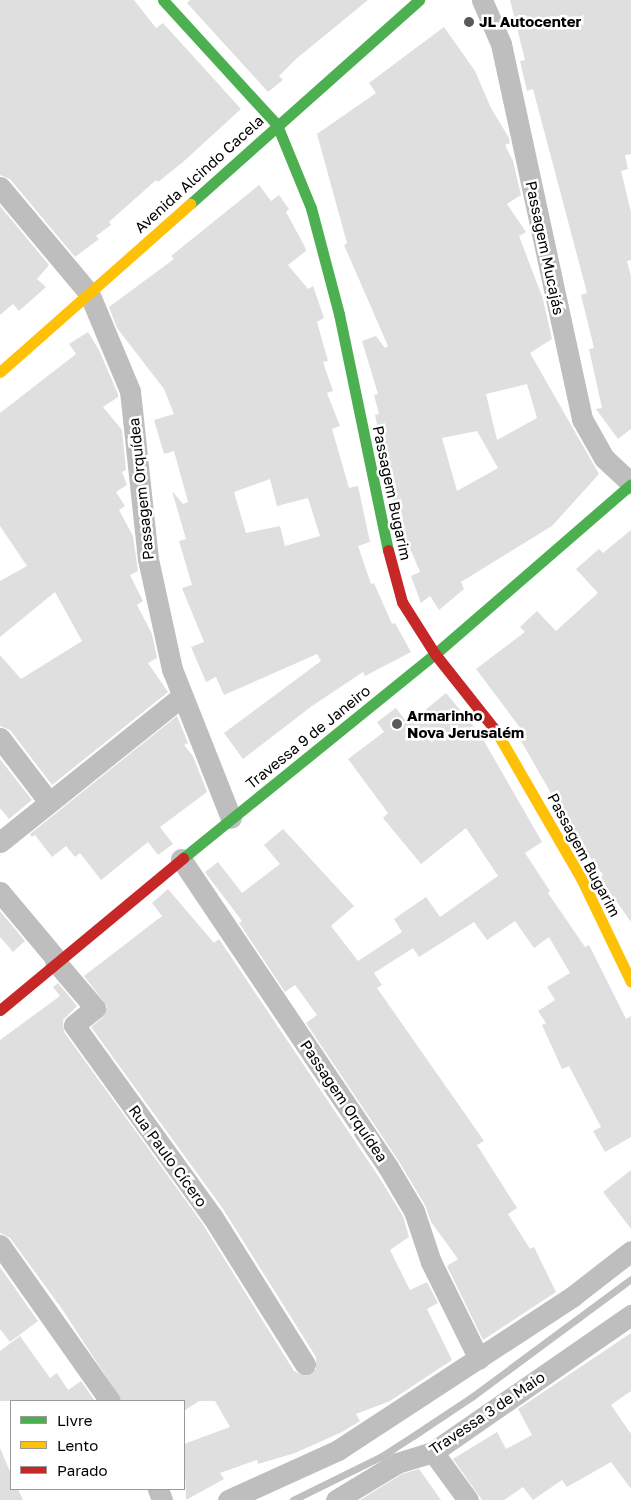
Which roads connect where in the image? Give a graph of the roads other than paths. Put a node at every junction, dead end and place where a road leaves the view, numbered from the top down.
1 (163, 0) edge
2 (419, 0) edge
3 (482, 0) edge
4 (276, 125) junction
5 (0, 187) edge
6 (88, 293) junction
7 (0, 372) edge
8 (631, 483) edge
9 (435, 654) junction
10 (181, 697) junction
11 (0, 738) edge
12 (49, 802) junction
13 (231, 818) junction
14 (0, 842) edge
15 (181, 859) junction
16 (0, 892) edge
17 (56, 961) junction
18 (631, 982) edge
19 (0, 1010) edge
20 (0, 1245) edge
21 (631, 1250) edge
22 (631, 1314) edge
23 (479, 1359) junction
24 (305, 1364) dead end
25 (109, 1400) edge
26 (432, 1452) junction
27 (228, 1500) edge
28 (336, 1500) edge
29 (468, 1500) edge

1 - 4 street, Passagem Bugarim
2 - 4 street, Avenida Alcindo Cacela
3 - 8 street, Passagem Mucajás
4 - 6 street, Avenida Alcindo Cacela
4 - 9 street, Passagem Bugarim
5 - 6 street, Passagem Orquídea
6 - 7 street, Avenida Alcindo Cacela
6 - 10 street, Passagem Orquídea
8 - 9 street, Travessa 9 de Janeiro
9 - 13 street, Travessa 9 de Janeiro
9 - 18 street, Passagem Bugarim
10 - 12 street
10 - 13 street, Passagem Orquídea
11 - 12 street
12 - 14 street
13 - 15 street, Travessa 9 de Janeiro
15 - 17 street, Travessa 9 de Janeiro
15 - 23 street, Passagem Orquídea
16 - 17 street
17 - 19 street, Travessa 9 de Janeiro
17 - 24 street, Rua Paulo Cícero
20 - 25 street
21 - 23 street
22 - 26 street, Travessa 3 de Maio
23 - 27 street
26 - 28 street, Travessa 3 de Maio
26 - 29 street

